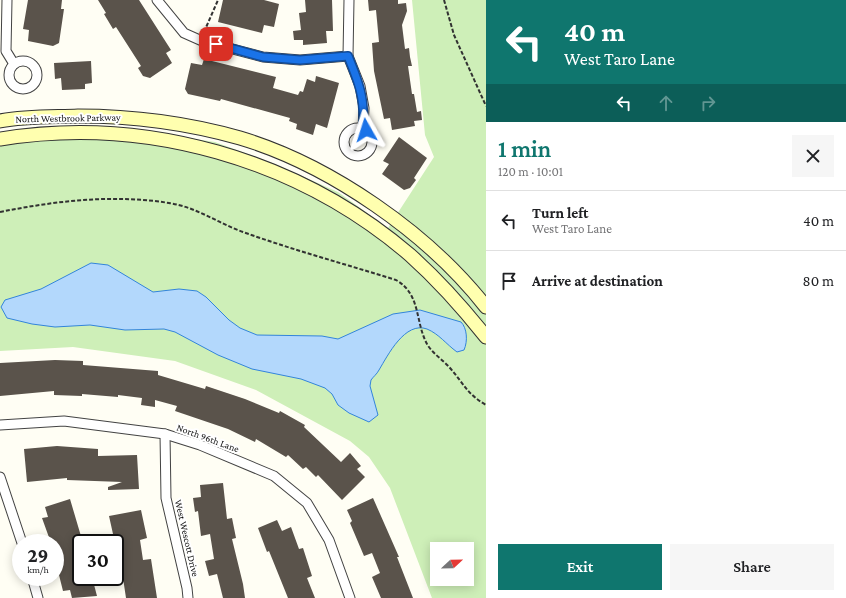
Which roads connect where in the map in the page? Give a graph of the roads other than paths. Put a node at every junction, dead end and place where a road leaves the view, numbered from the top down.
1 (7, 0) edge
2 (157, 0) edge
3 (348, 0) edge
4 (348, 56) junction
5 (14, 64) dead end
6 (0, 121) edge
7 (363, 128) dead end
8 (0, 139) edge
9 (486, 306) edge
10 (486, 337) edge
11 (0, 425) edge
12 (165, 434) junction
13 (0, 478) edge
14 (19, 534) edge
15 (35, 586) edge
16 (38, 598) edge
17 (188, 598) edge
18 (350, 598) edge

1 - 5 street
2 - 4 street
3 - 4 street
4 - 7 street
6 - 9 street, North Westbrook Parkway
8 - 10 street, North Westbrook Parkway
11 - 12 street, North 96th Lane
12 - 17 street, West Wescott Drive
12 - 18 street, North 96th Lane
13 - 14 street
15 - 16 street

